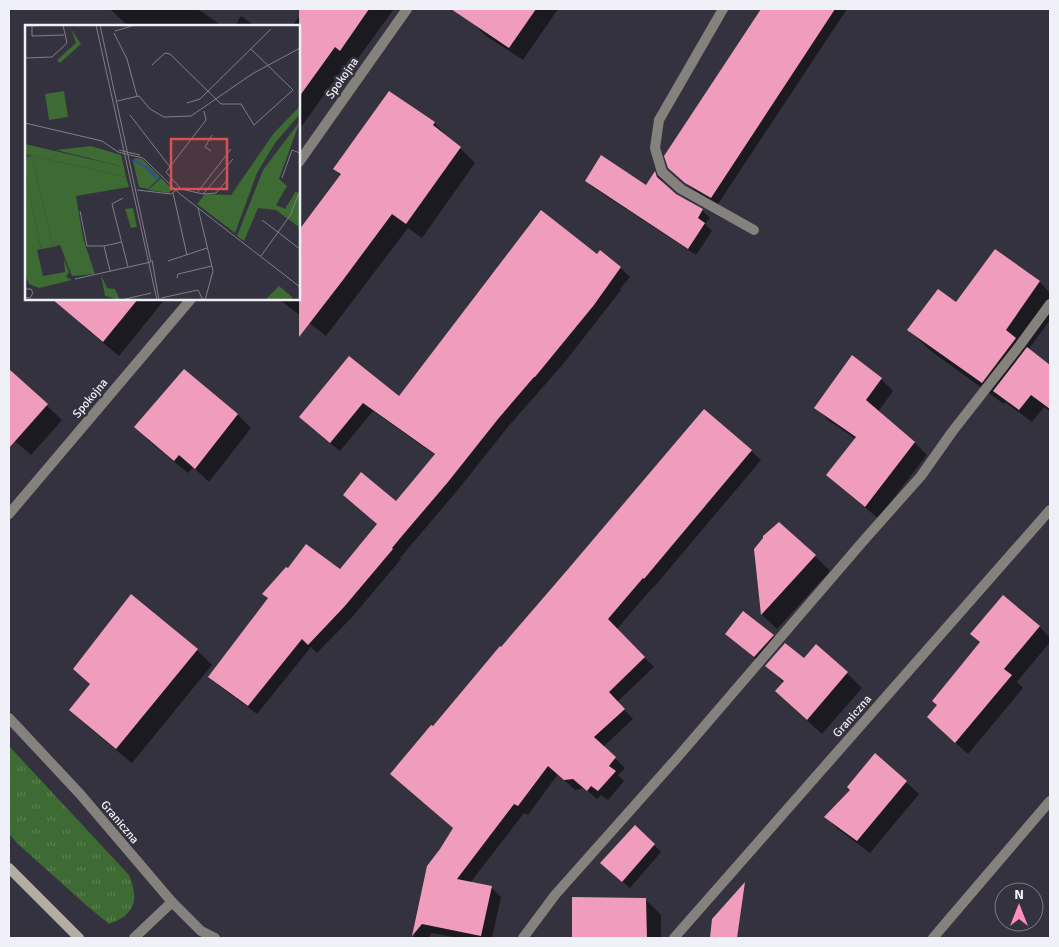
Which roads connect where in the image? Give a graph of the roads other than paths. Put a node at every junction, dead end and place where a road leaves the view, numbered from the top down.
1 (406, 9) edge
2 (723, 9) edge
3 (300, 161) edge
4 (754, 230) dead end
5 (190, 300) edge
6 (1050, 304) edge
7 (1050, 510) edge
8 (9, 514) edge
9 (9, 718) edge
10 (1050, 801) edge
11 (9, 868) edge
12 (172, 902) junction
13 (79, 938) edge
14 (134, 938) edge
15 (214, 938) edge
16 (523, 938) edge
17 (674, 938) edge
18 (933, 938) edge

1 - 3 street, Spokojna
2 - 4 street
5 - 8 street, Spokojna
6 - 16 street
7 - 17 street, Graniczna
9 - 12 street, Graniczna
10 - 18 street
11 - 13 street
12 - 14 street
12 - 15 street, Graniczna

